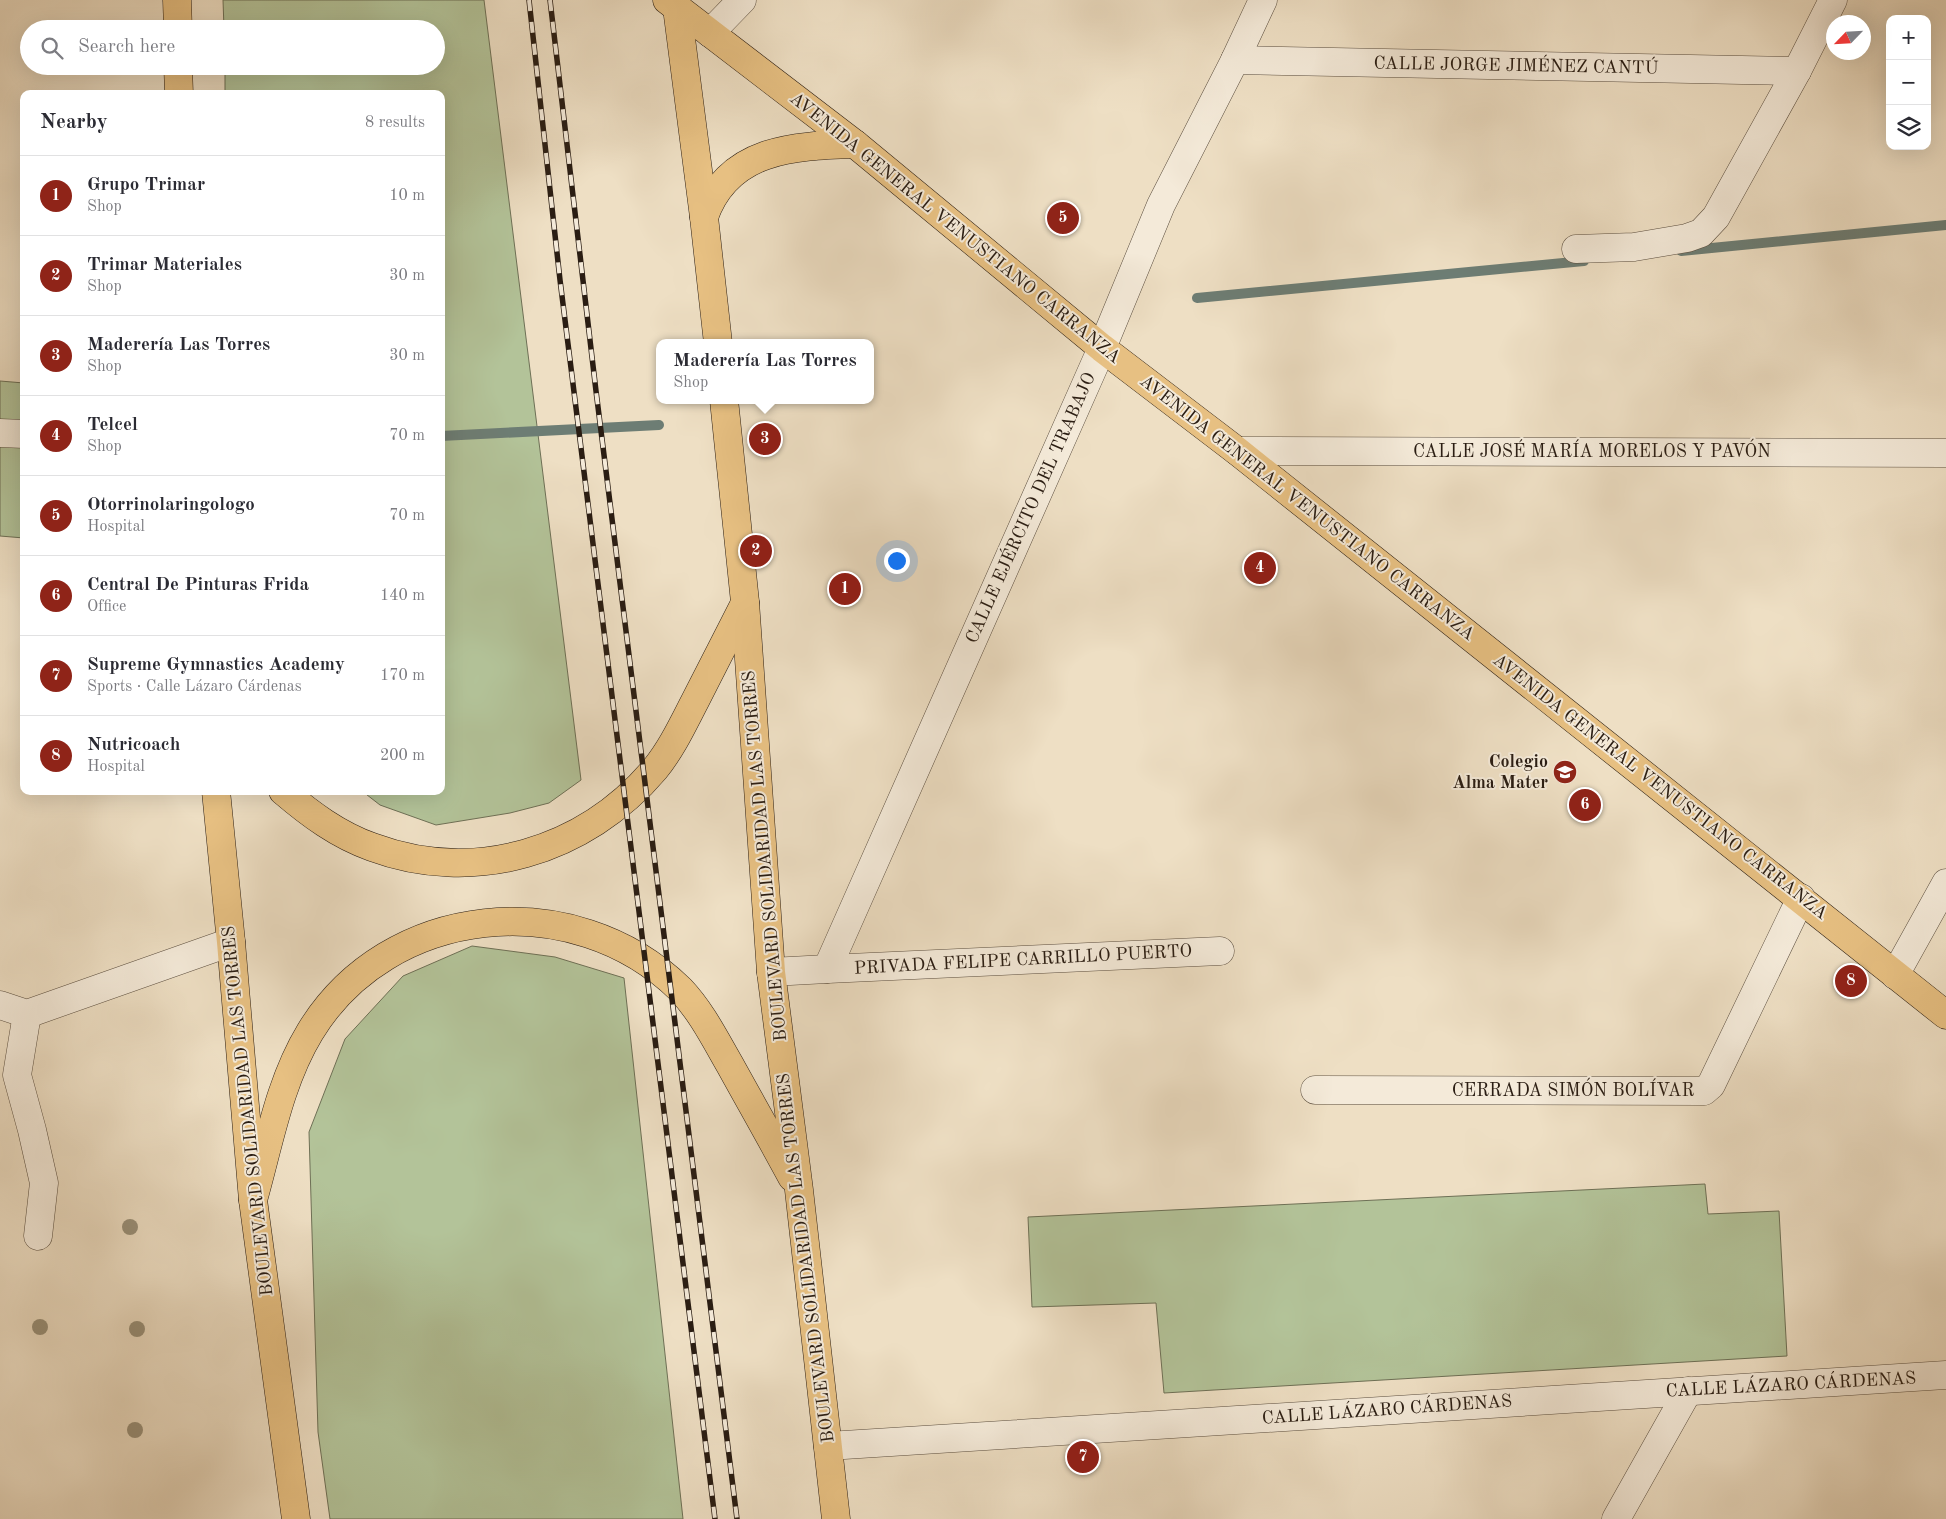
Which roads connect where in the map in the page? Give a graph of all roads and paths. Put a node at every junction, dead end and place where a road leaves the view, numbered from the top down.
1 (177, 0) edge
2 (742, 0) edge
3 (1263, 0) edge
4 (1833, 0) edge
5 (674, 3) edge
6 (178, 20) edge
7 (710, 33) junction
8 (1235, 60) junction
9 (1797, 71) junction
10 (178, 75) edge
11 (179, 90) edge
12 (855, 144) junction
13 (704, 216) junction
14 (1576, 249) dead end
15 (718, 339) edge
16 (1102, 348) junction
17 (724, 404) edge
18 (0, 433) edge
19 (20, 434) edge
20 (1237, 451) junction
21 (1946, 453) edge
22 (745, 602) junction
23 (216, 795) edge
24 (288, 795) edge
25 (1946, 883) edge
26 (1801, 898) junction
27 (231, 942) junction
28 (1220, 952) dead end
29 (827, 969) junction
30 (771, 972) junction
31 (1895, 975) junction
32 (0, 1005) edge
33 (27, 1014) junction
34 (1946, 1015) edge
35 (1315, 1090) dead end
36 (799, 1190) junction
37 (253, 1200) junction
38 (38, 1236) dead end
39 (1946, 1375) edge
40 (1688, 1391) junction
41 (828, 1446) junction
42 (296, 1519) edge
43 (836, 1519) edge
44 (1616, 1519) edge

1 - 6 main road
2 - 7 street
3 - 8 street, CALLE EJÉRCITO DEL TRABAJO
4 - 9 street
5 - 7 main road, AVENIDA GENERAL VENUSTIANO CARRANZA
5 - 13 main road
7 - 12 main road, AVENIDA GENERAL VENUSTIANO CARRANZA
8 - 9 street, CALLE JORGE JIMÉNEZ CANTÚ
8 - 16 street, CALLE EJÉRCITO DEL TRABAJO
9 - 14 street
10 - 11 main road
12 - 13 main road
12 - 16 main road, AVENIDA GENERAL VENUSTIANO CARRANZA
13 - 15 main road
16 - 20 main road, AVENIDA GENERAL VENUSTIANO CARRANZA
16 - 29 street, CALLE EJÉRCITO DEL TRABAJO
17 - 22 main road, BOULEVARD SOLIDARIDAD LAS TORRES
18 - 19 street
20 - 21 street, CALLE JOSÉ MARÍA MORELOS Y PAVÓN
20 - 26 main road, AVENIDA GENERAL VENUSTIANO CARRANZA
22 - 24 main road
22 - 30 main road, BOULEVARD SOLIDARIDAD LAS TORRES
23 - 27 main road, BOULEVARD SOLIDARIDAD LAS TORRES
25 - 31 street
26 - 31 main road, AVENIDA GENERAL VENUSTIANO CARRANZA
26 - 35 street, CERRADA SIMÓN BOLÍVAR
27 - 33 street
27 - 37 main road, BOULEVARD SOLIDARIDAD LAS TORRES
28 - 29 street, PRIVADA FELIPE CARRILLO PUERTO
29 - 30 street
30 - 36 main road, BOULEVARD SOLIDARIDAD LAS TORRES
31 - 34 main road, AVENIDA GENERAL VENUSTIANO CARRANZA
32 - 33 street
33 - 38 street
36 - 37 main road
36 - 41 main road, BOULEVARD SOLIDARIDAD LAS TORRES
37 - 42 main road, BOULEVARD SOLIDARIDAD LAS TORRES
39 - 40 street, CALLE LÁZARO CÁRDENAS
40 - 41 street, CALLE LÁZARO CÁRDENAS
40 - 44 street
41 - 43 main road, BOULEVARD SOLIDARIDAD LAS TORRES

